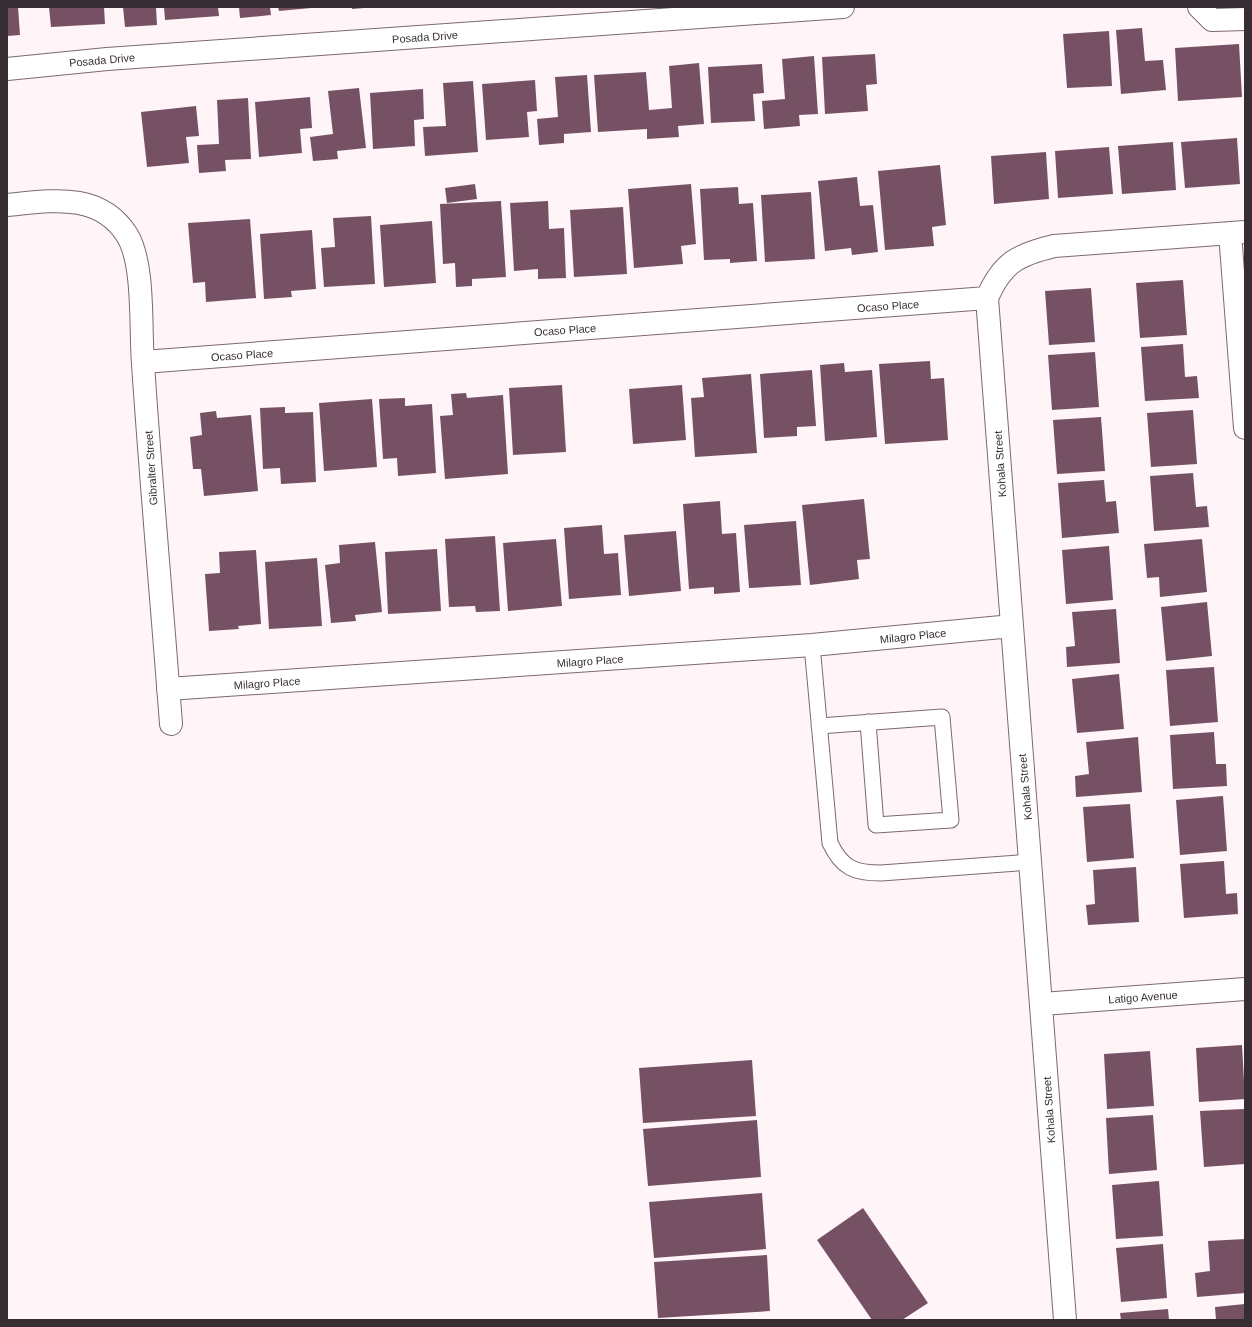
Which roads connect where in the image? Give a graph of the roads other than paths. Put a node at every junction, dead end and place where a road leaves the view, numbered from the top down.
1 (844, 7) edge
2 (1199, 7) edge
3 (1245, 19) edge
4 (7, 69) edge
5 (7, 204) edge
6 (1238, 233) edge
7 (987, 298) junction
8 (143, 362) junction
9 (1245, 428) edge
10 (1012, 626) junction
11 (812, 646) junction
12 (168, 689) junction
13 (868, 722) junction
14 (171, 724) dead end
15 (819, 726) junction
16 (1031, 862) junction
17 (1245, 989) edge
18 (1042, 1004) junction
19 (1065, 1320) edge

1 - 4 street, Posada Drive
2 - 3 street
5 - 8 street, Gibralter Street
6 - 7 street
6 - 9 street
7 - 8 street, Ocaso Place
7 - 10 street, Kohala Street
8 - 12 street, Gibralter Street
10 - 11 street, Milagro Place
10 - 16 street, Kohala Street
11 - 12 street, Milagro Place
11 - 15 lane
12 - 14 street, Gibralter Street
13 - 13 lane
13 - 15 lane
15 - 16 lane
16 - 18 street, Kohala Street
17 - 18 street, Latigo Avenue
18 - 19 street, Kohala Street

